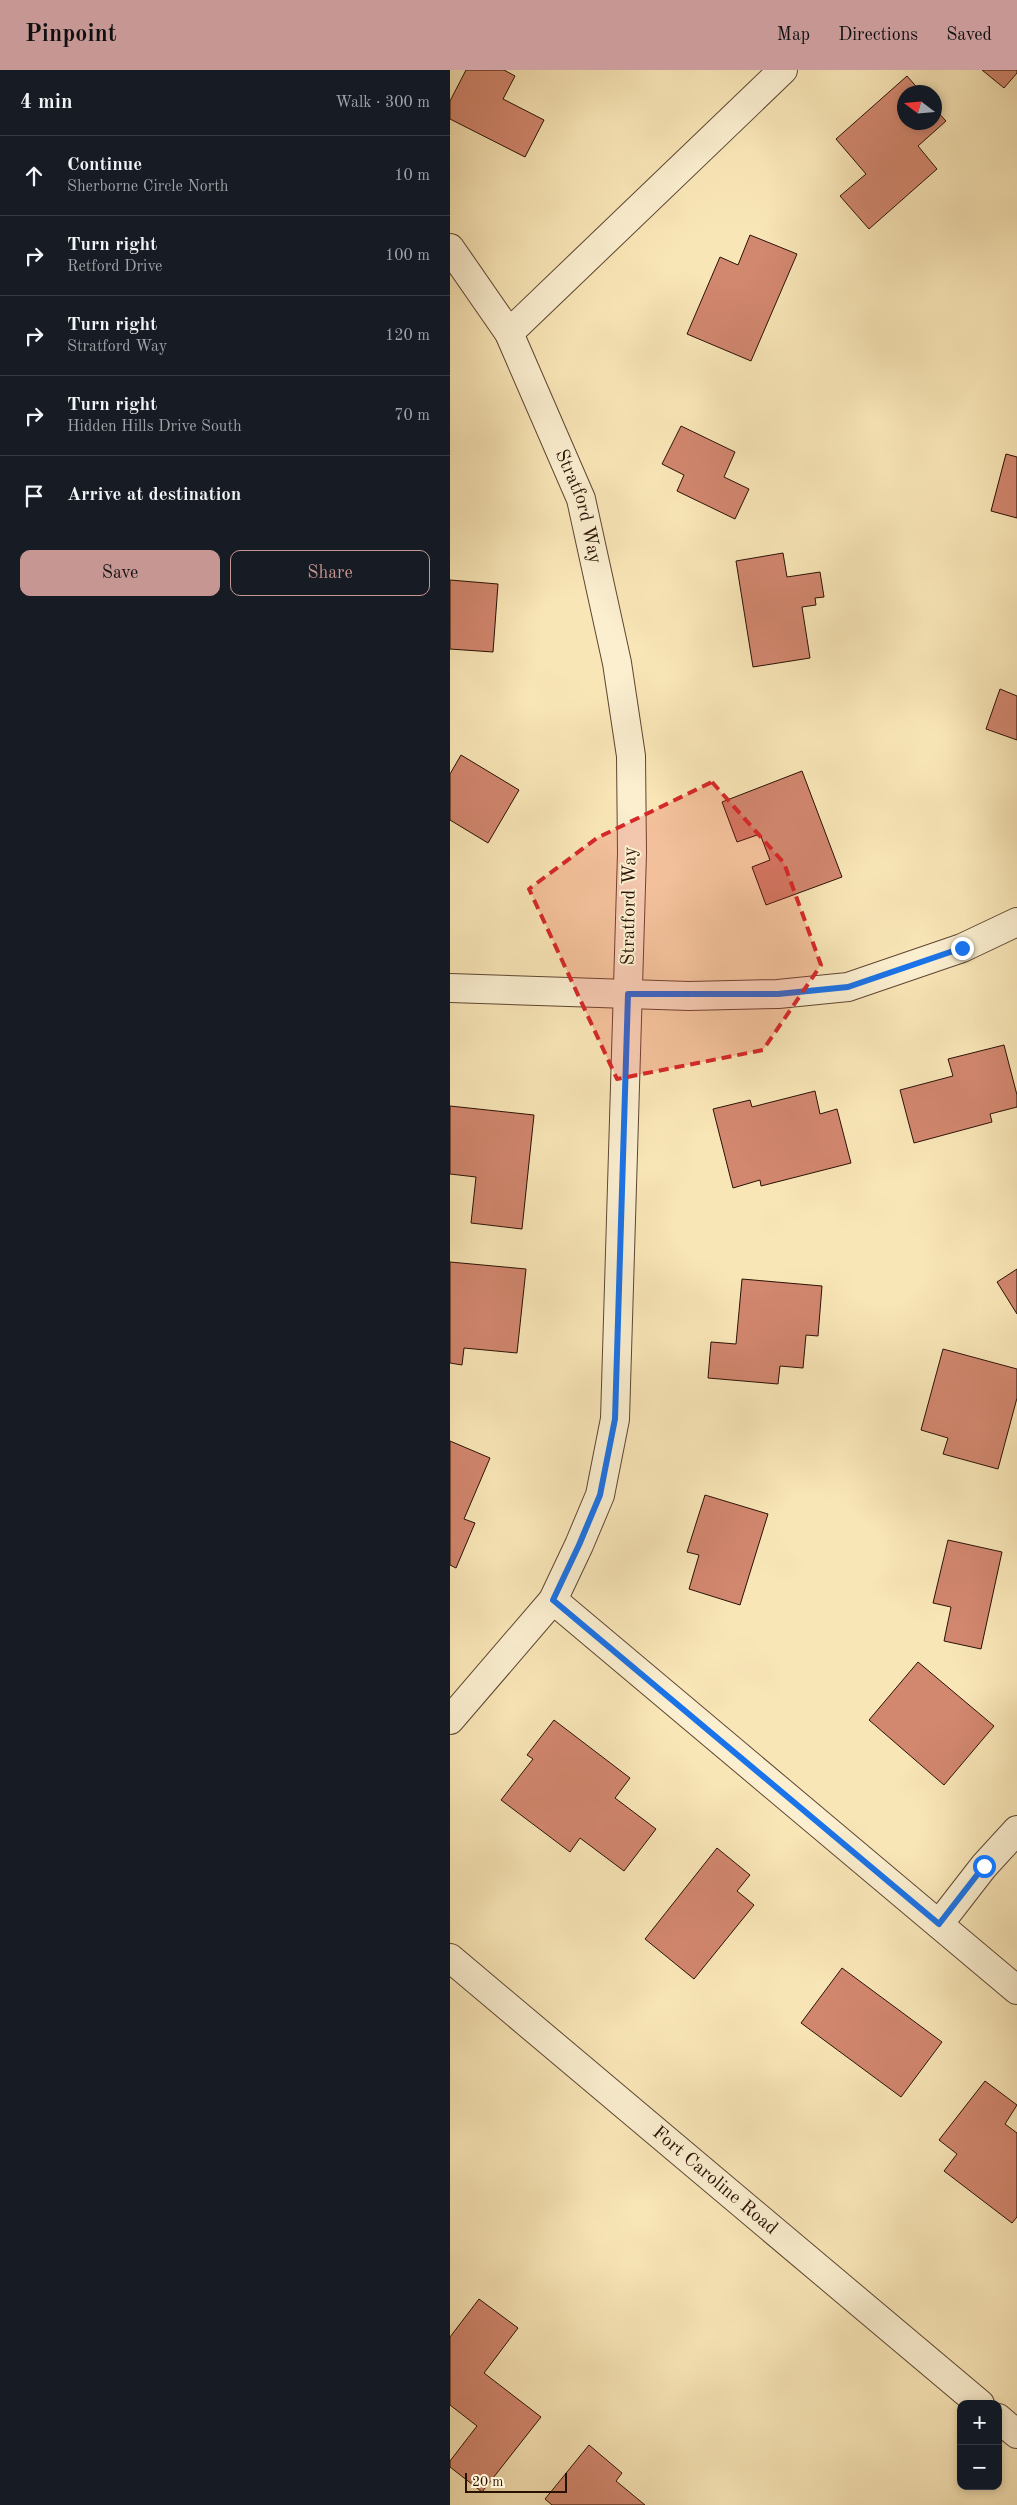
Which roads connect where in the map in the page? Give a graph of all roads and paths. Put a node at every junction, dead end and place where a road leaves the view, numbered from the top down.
1 (783, 70) edge
2 (450, 248) edge
3 (509, 333) junction
4 (1017, 922) edge
5 (450, 988) edge
6 (628, 994) junction
7 (553, 1600) junction
8 (450, 1720) edge
9 (1017, 1830) edge
10 (939, 1924) junction
11 (450, 1958) edge
12 (1017, 1990) edge
13 (975, 2400) edge
14 (1002, 2421) edge
15 (1017, 2434) edge

1 - 3 street
2 - 3 street, Stratford Way
3 - 6 street, Stratford Way
4 - 6 street
5 - 6 street
6 - 7 street, Stratford Way
7 - 8 street, Stratford Way
7 - 10 street
9 - 10 street
10 - 12 street
11 - 13 street, Fort Caroline Road
14 - 15 street

